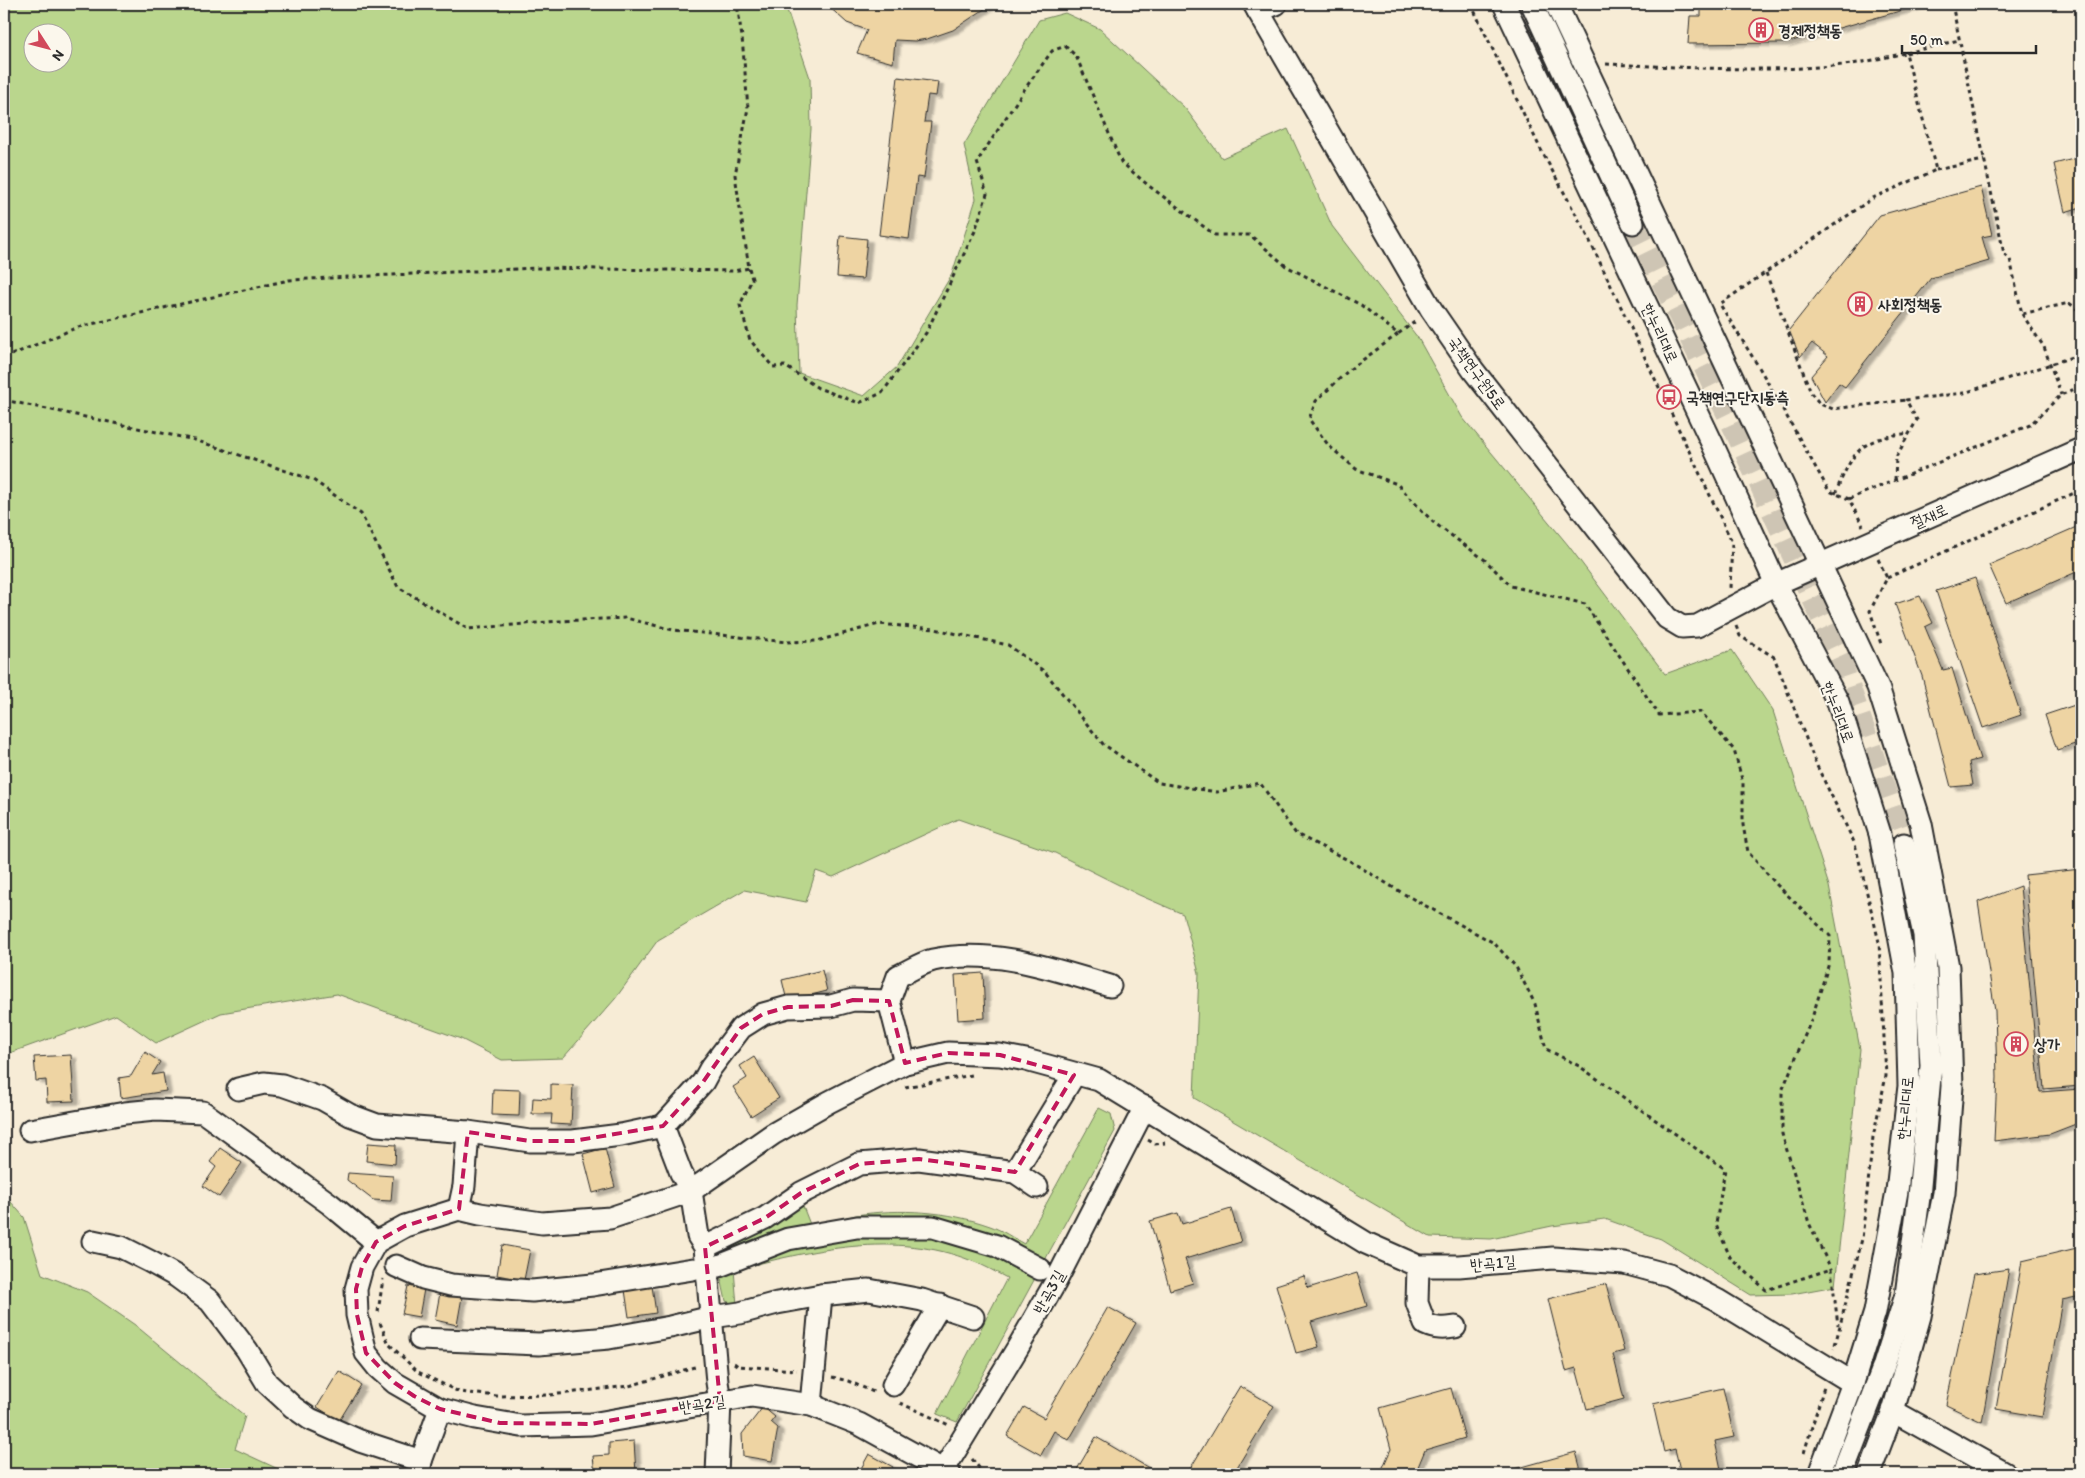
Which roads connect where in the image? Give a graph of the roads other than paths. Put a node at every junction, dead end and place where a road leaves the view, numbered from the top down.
1 (1504, 4) edge
2 (1532, 4) edge
3 (1556, 4) edge
4 (1263, 6) edge
5 (1633, 223) tunnel mouth
6 (2081, 449) edge
7 (1819, 565) junction
8 (1776, 584) junction
9 (1904, 844) tunnel mouth
10 (1110, 986) dead end
11 (889, 1001) junction
12 (905, 1063) junction
13 (1074, 1075) junction
14 (238, 1089) dead end
15 (1145, 1108) junction
16 (663, 1126) junction
17 (30, 1130) dead end
18 (468, 1132) junction
19 (1015, 1172) junction
20 (1037, 1187) dead end
21 (691, 1191) junction
22 (458, 1209) junction
23 (93, 1241) dead end
24 (376, 1242) junction
25 (705, 1247) junction
26 (396, 1266) road end
27 (719, 1266) dead end
28 (1418, 1266) junction
29 (693, 1269) dead end
30 (1040, 1270) dead end
31 (821, 1295) junction
32 (940, 1305) junction
33 (712, 1317) junction
34 (973, 1317) dead end
35 (1455, 1327) dead end
36 (420, 1340) dead end
37 (1853, 1383) junction
38 (890, 1394) road end
39 (720, 1401) junction
40 (811, 1406) junction
41 (440, 1409) junction
42 (1893, 1411) junction
43 (420, 1468) edge
44 (946, 1472) edge
45 (717, 1474) edge
46 (1818, 1474) edge
47 (1842, 1474) edge
48 (1869, 1474) edge
49 (2006, 1474) edge

1 - 8 street, 한누리대로
2 - 5 street
3 - 7 street
4 - 8 street, 국책연구원5로
6 - 7 street, 절재로
7 - 8 street, 절재로
7 - 42 street
8 - 37 street, 한누리대로
9 - 47 street
10 - 11 street
11 - 12 street
11 - 16 street
12 - 13 street, 반곡1길
12 - 21 street, 반곡1길
13 - 15 street, 반곡1길
13 - 19 street
14 - 18 street
15 - 28 street, 반곡1길
15 - 44 street, 반곡3길
16 - 18 street
16 - 21 street
17 - 24 street
18 - 22 street
19 - 20 street
19 - 25 street
21 - 22 street, 반곡1길
21 - 25 street
22 - 24 street
23 - 43 street
24 - 41 street, 반곡2길
25 - 33 street
26 - 29 street
27 - 30 street
28 - 35 street
28 - 37 street, 반곡1길
31 - 32 street
31 - 33 street
31 - 40 street
32 - 34 street
32 - 38 street
33 - 36 street
33 - 39 street
37 - 46 street, 한누리대로
39 - 40 street, 반곡2길
39 - 41 street, 반곡2길
39 - 45 street
40 - 44 street, 반곡2길
41 - 43 street
42 - 48 street
42 - 49 street

